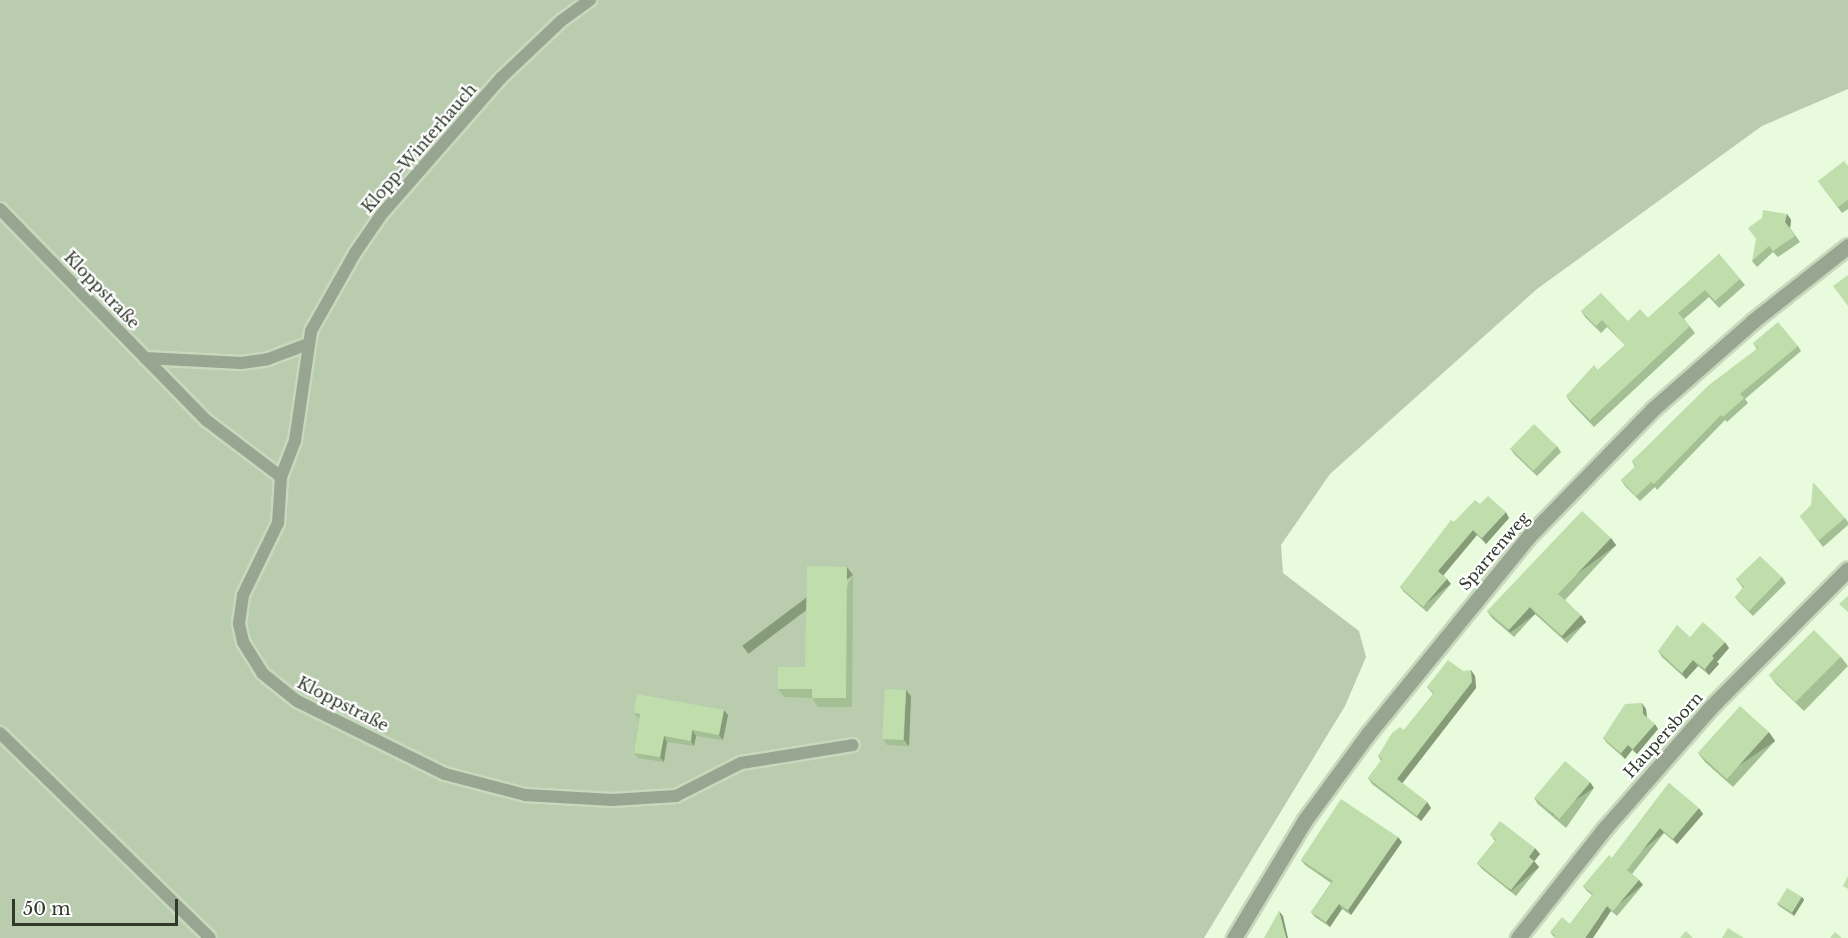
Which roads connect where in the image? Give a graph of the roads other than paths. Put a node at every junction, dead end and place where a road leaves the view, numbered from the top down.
1 (590, 0) edge
2 (0, 209) edge
3 (1848, 246) edge
4 (308, 344) junction
5 (145, 358) junction
6 (280, 477) junction
7 (1848, 569) edge
8 (0, 734) edge
9 (853, 746) dead end
10 (210, 938) edge
11 (1234, 938) edge
12 (1518, 938) edge

1 - 4 lane, Klopp-Winterhauch
2 - 5 lane, Kloppstraße
3 - 11 street, Sparrenweg
4 - 5 lane
4 - 6 lane, Klopp-Winterhauch
5 - 6 lane, Kloppstraße
6 - 9 lane, Kloppstraße
7 - 12 street, Haupersborn
8 - 10 lane

